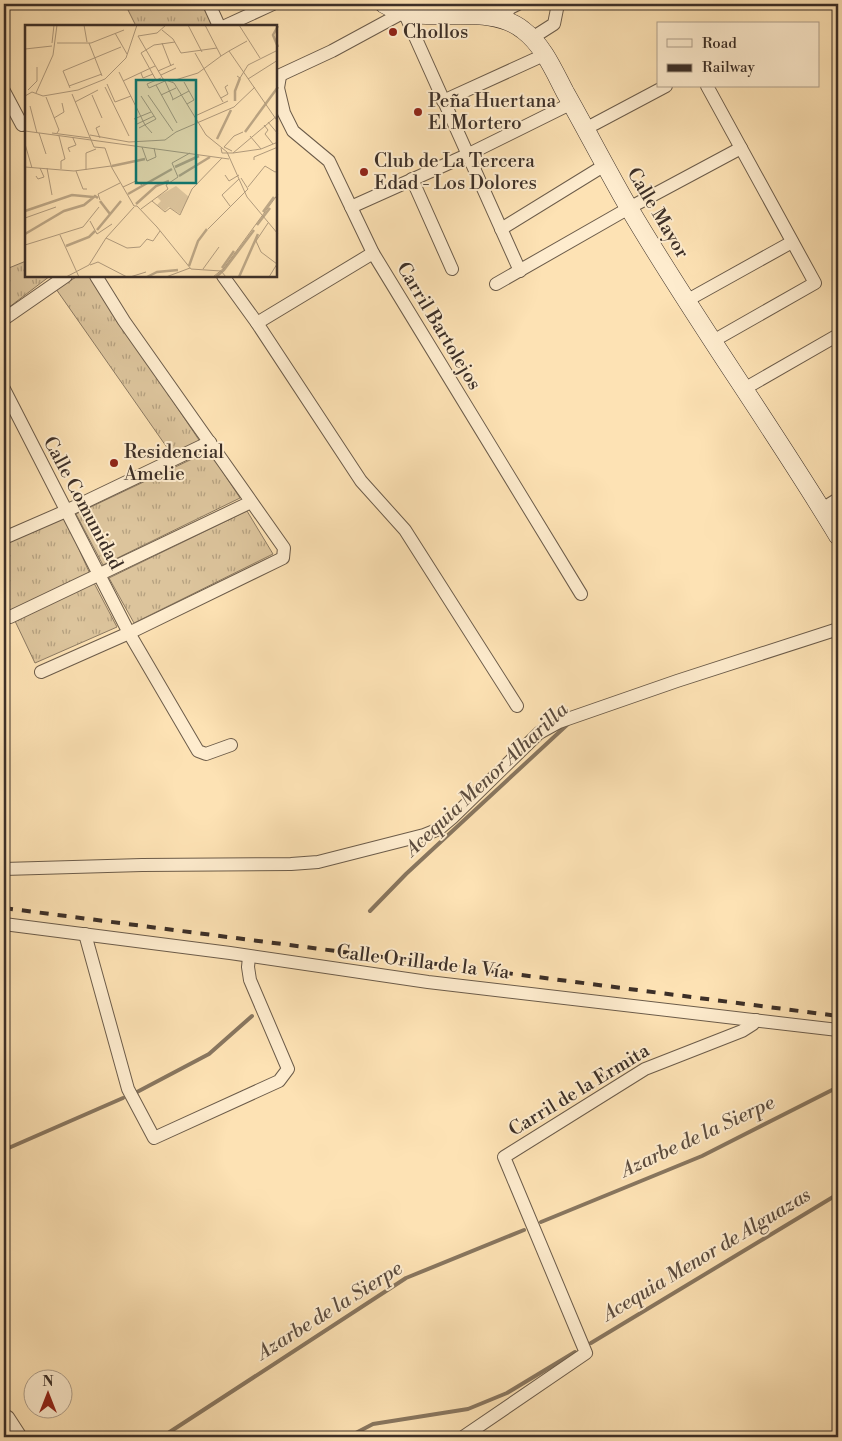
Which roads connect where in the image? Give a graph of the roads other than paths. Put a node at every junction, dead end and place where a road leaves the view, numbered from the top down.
1 (209, 4) edge
2 (272, 4) edge
3 (384, 4) edge
4 (441, 4) edge
5 (518, 4) edge
6 (558, 4) edge
7 (412, 12) junction
8 (502, 20) junction
9 (219, 25) edge
10 (227, 25) edge
11 (532, 38) junction
12 (544, 55) junction
13 (278, 77) edge
14 (662, 88) edge
15 (708, 88) edge
16 (4, 94) edge
17 (443, 101) junction
18 (572, 103) junction
19 (22, 125) dead end
20 (585, 129) junction
21 (741, 148) junction
22 (467, 155) junction
23 (605, 165) junction
24 (412, 179) junction
25 (351, 206) junction
26 (629, 208) junction
27 (501, 229) junction
28 (792, 242) junction
29 (373, 253) junction
30 (452, 269) dead end
31 (520, 271) junction
32 (63, 278) edge
33 (97, 278) edge
34 (224, 278) edge
35 (496, 284) dead end
36 (686, 301) junction
37 (4, 319) edge
38 (257, 322) junction
39 (838, 334) edge
40 (713, 341) junction
41 (4, 389) edge
42 (744, 389) junction
43 (210, 442) junction
44 (838, 499) edge
45 (252, 502) junction
46 (822, 509) junction
47 (66, 511) junction
48 (838, 536) edge
49 (4, 538) edge
50 (100, 574) junction
51 (580, 594) dead end
52 (10, 617) dead end
53 (838, 628) edge
54 (129, 633) junction
55 (41, 672) dead end
56 (517, 706) dead end
57 (231, 745) dead end
58 (4, 869) edge
59 (4, 924) edge
60 (84, 934) junction
61 (250, 957) junction
62 (756, 1020) junction
63 (838, 1030) edge
64 (4, 1415) edge
65 (21, 1437) edge
66 (462, 1437) edge

1 - 9 street
2 - 10 street
3 - 7 main road, Calle Mayor
4 - 7 street
5 - 8 street
6 - 11 street
7 - 8 main road, Calle Mayor
7 - 13 street
7 - 17 street
8 - 11 main road, Calle Mayor
11 - 12 main road, Calle Mayor
12 - 17 street
12 - 18 main road, Calle Mayor
13 - 25 street, Carril Bartolejos
14 - 20 street
15 - 21 street
16 - 19 street
17 - 22 street
18 - 20 main road, Calle Mayor
18 - 22 street
20 - 23 main road, Calle Mayor
21 - 26 street
21 - 28 street
22 - 24 street
22 - 27 street
23 - 26 main road, Calle Mayor
23 - 27 street
24 - 25 street
24 - 30 street
25 - 29 street, Carril Bartolejos
26 - 31 street
26 - 36 main road, Calle Mayor
27 - 31 street
28 - 36 street
28 - 40 street
29 - 38 street
29 - 51 street, Carril Bartolejos
31 - 35 street
32 - 37 street
33 - 43 street
34 - 38 street
36 - 40 main road, Calle Mayor
38 - 56 street
39 - 42 street
40 - 42 main road, Calle Mayor
41 - 47 street, Calle Comunidad
42 - 46 main road, Calle Mayor
43 - 45 street
43 - 47 street
44 - 46 street
45 - 50 street
45 - 54 street
46 - 48 main road, Calle Mayor
47 - 49 street
47 - 50 street, Calle Comunidad
50 - 52 street
50 - 54 street, Calle Comunidad
53 - 58 street
54 - 55 street
54 - 57 street, Calle Comunidad
59 - 60 street, Calle Orilla de la Vía
60 - 61 street, Calle Orilla de la Vía
60 - 61 street
61 - 62 street, Calle Orilla de la Vía
62 - 63 street, Calle Orilla de la Vía
62 - 66 street, Carril de la Ermita
64 - 65 street

